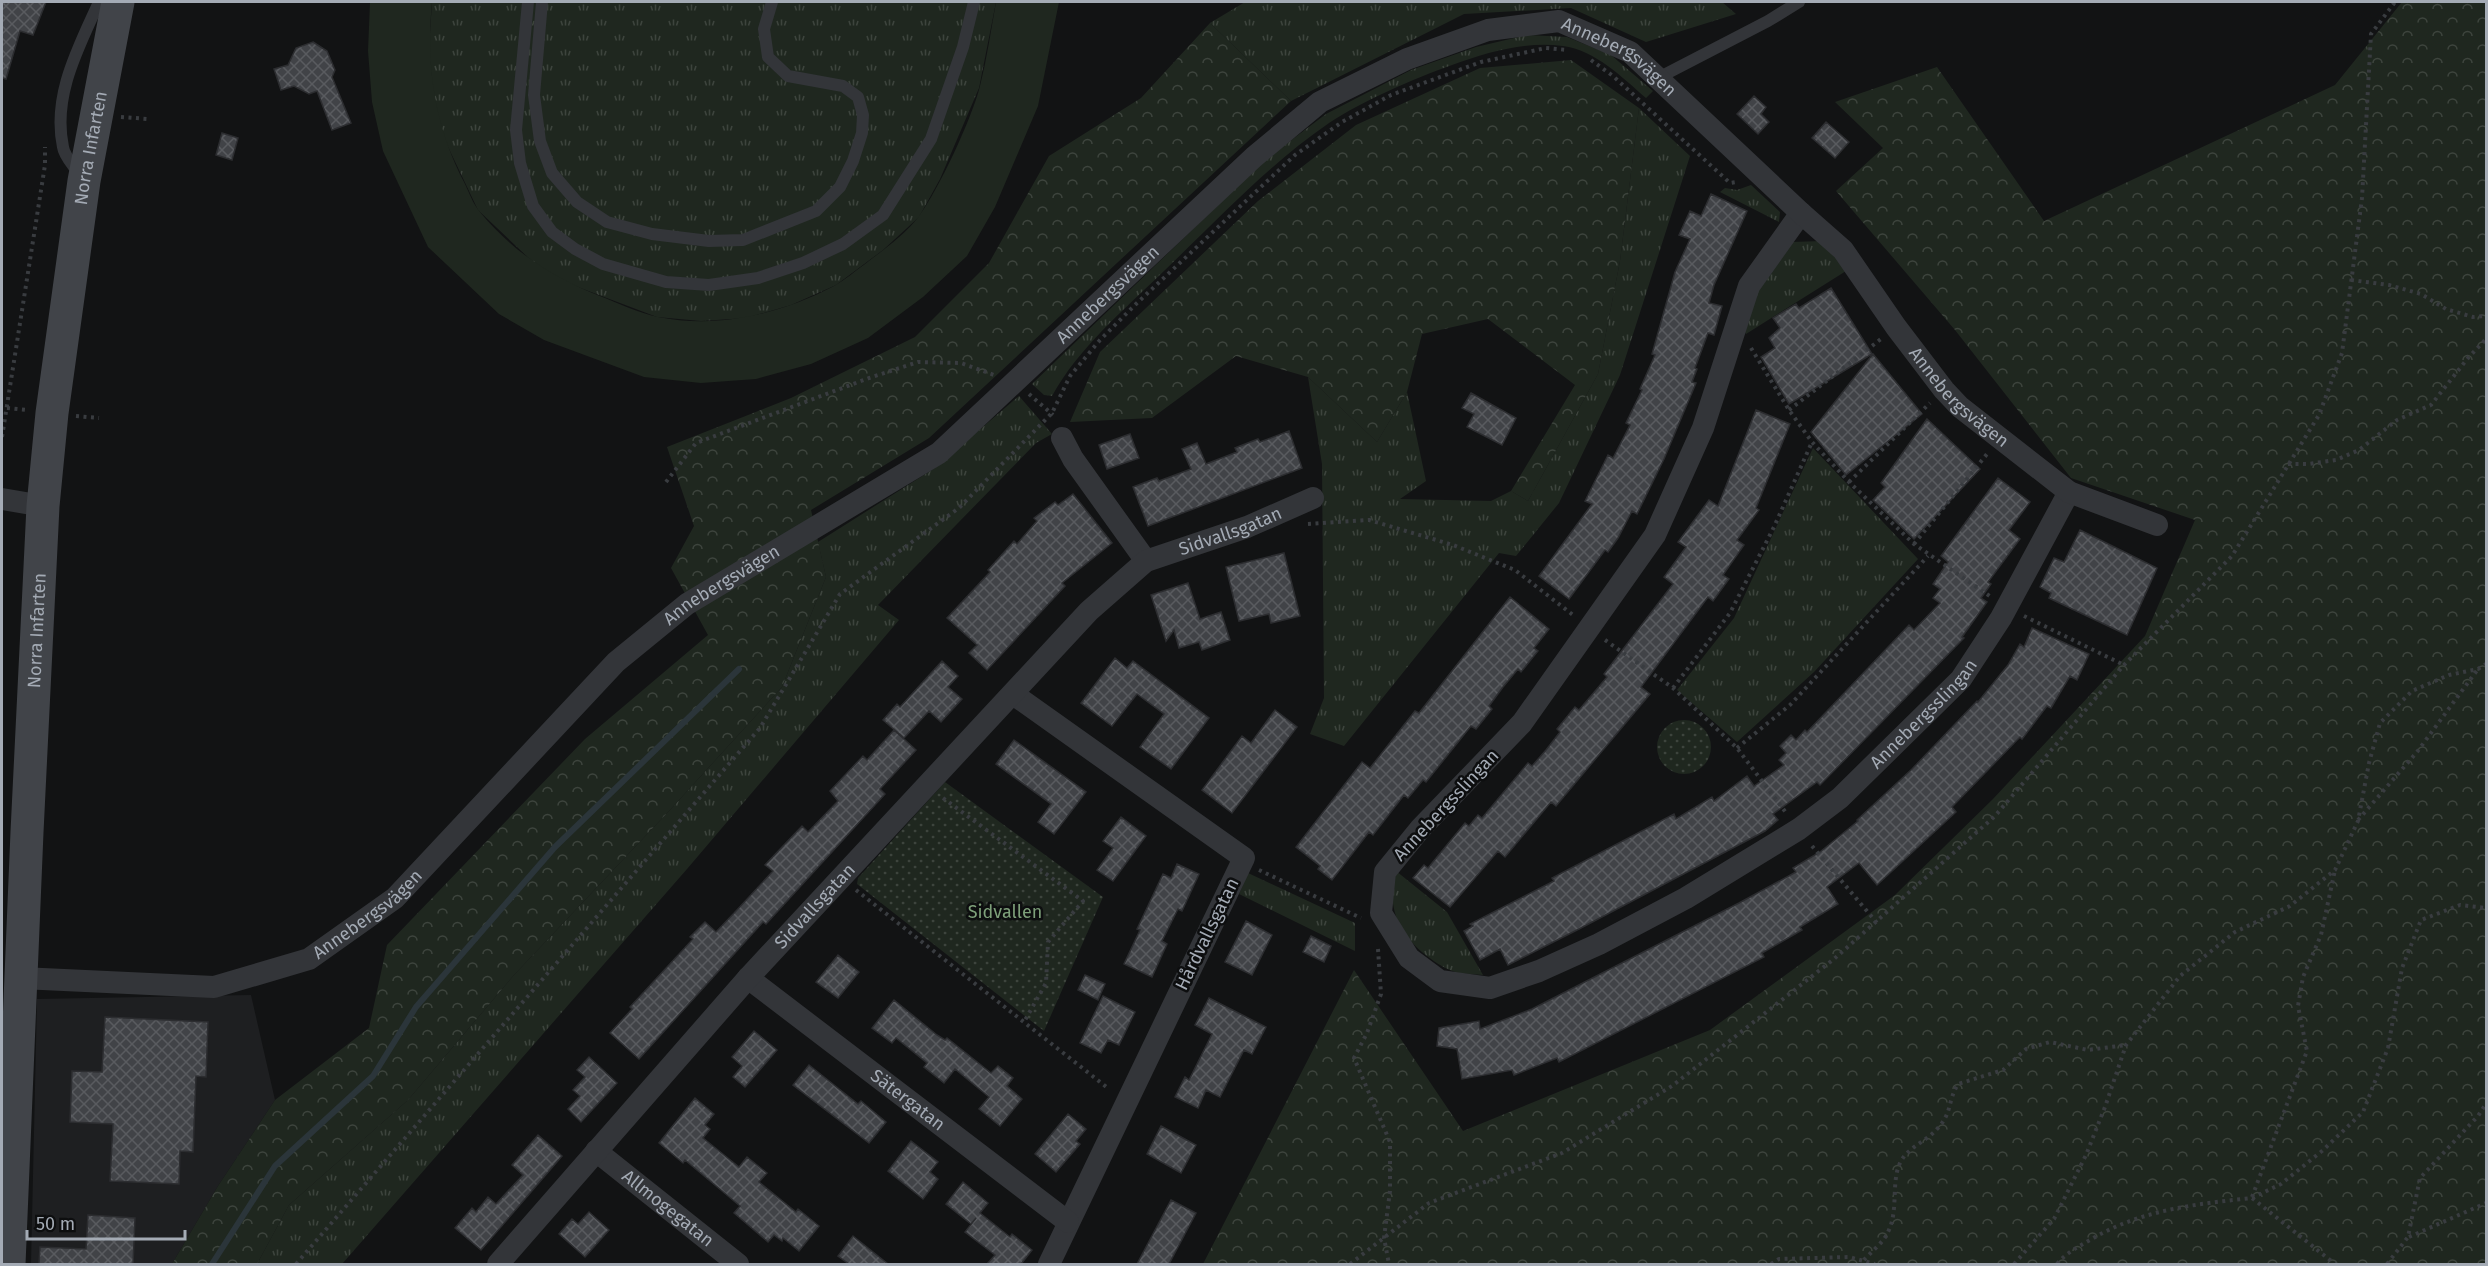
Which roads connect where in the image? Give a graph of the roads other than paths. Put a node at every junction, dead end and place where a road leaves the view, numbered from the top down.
1 (99, 2) edge
2 (118, 2) edge
3 (528, 2) edge
4 (542, 2) edge
5 (772, 2) edge
6 (974, 2) edge
7 (1799, 2) edge
8 (1658, 78) junction
9 (84, 180) junction
10 (1801, 213) junction
11 (1062, 438) road end
12 (2068, 492) junction
13 (1313, 498) dead end
14 (2, 499) edge
15 (43, 506) junction
16 (2157, 525) dead end
17 (1146, 561) junction
18 (1013, 694) junction
19 (21, 978) junction
20 (748, 978) junction
21 (596, 1151) junction
22 (1068, 1222) junction
23 (9, 1264) edge
24 (498, 1264) edge
25 (738, 1264) edge
26 (1049, 1264) edge

1 - 9 lane
2 - 9 street, Norra Infarten
3 - 6 lane
4 - 5 lane
7 - 8 lane
8 - 10 street, Annebergsvägen
8 - 19 street, Annebergsvägen
9 - 15 street, Norra Infarten
10 - 12 street, Annebergsvägen
10 - 12 street, Annebergsslingan
11 - 17 street
12 - 16 street, Annebergsvägen
13 - 17 street, Sidvallsgatan
14 - 15 street
15 - 19 street, Norra Infarten
17 - 18 street, Sidvallsgatan
18 - 20 street, Sidvallsgatan
18 - 22 street, Hårdvallsgatan
19 - 23 street, Norra Infarten
20 - 21 street, Sidvallsgatan
20 - 22 street, Sätergatan
21 - 24 street, Sidvallsgatan
21 - 25 street, Allmogegatan
22 - 26 street, Hårdvallsgatan

